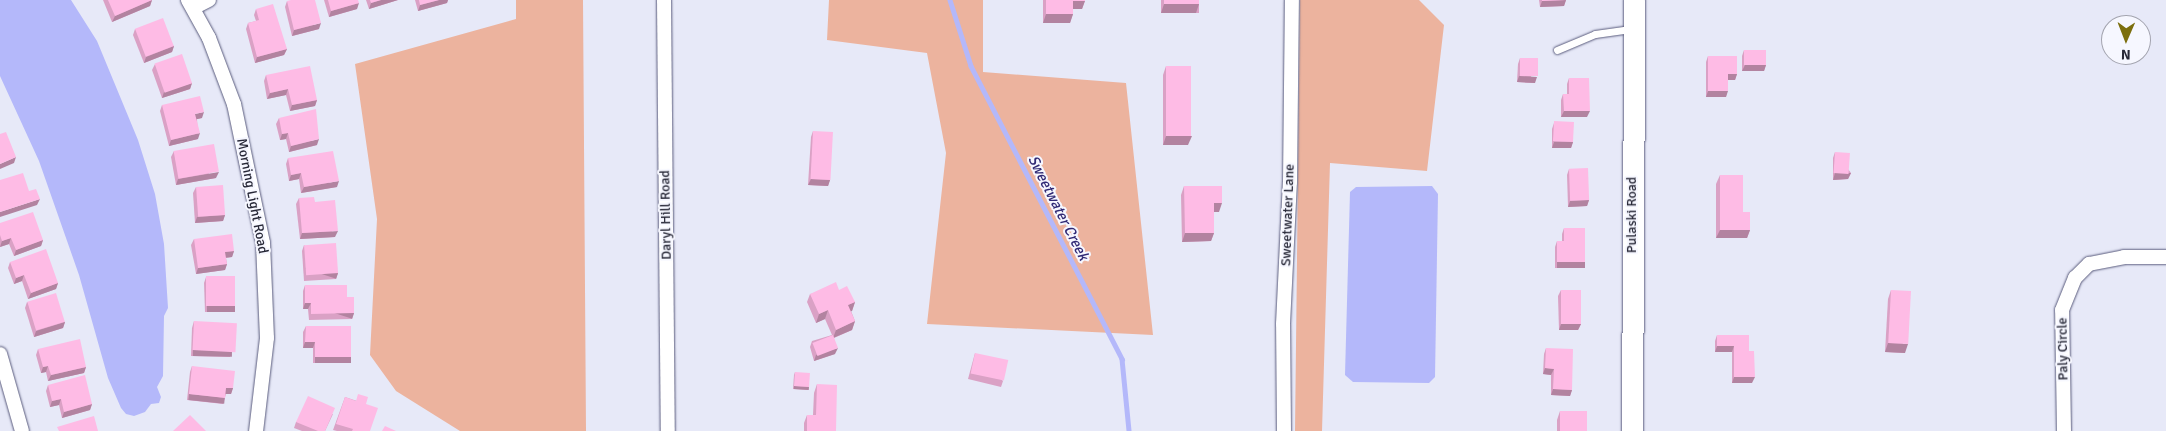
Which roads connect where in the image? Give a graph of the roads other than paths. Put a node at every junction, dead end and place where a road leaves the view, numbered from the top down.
1 (209, 0) edge
2 (664, 0) edge
3 (1292, 0) edge
4 (1634, 0) edge
5 (190, 4) edge
6 (1634, 29) junction
7 (1557, 50) dead end
8 (2166, 257) edge
9 (0, 354) edge
10 (22, 431) edge
11 (256, 431) edge
12 (668, 431) edge
13 (1284, 431) edge
14 (1632, 431) edge
15 (2064, 431) edge

1 - 5 street
2 - 12 street, Daryl Hill Road
3 - 13 street, Sweetwater Lane
4 - 6 main road, Pulaski Road
5 - 11 street, Morning Light Road
6 - 7 lane
6 - 14 main road, Pulaski Road
8 - 15 street, Paly Circle
9 - 10 street

